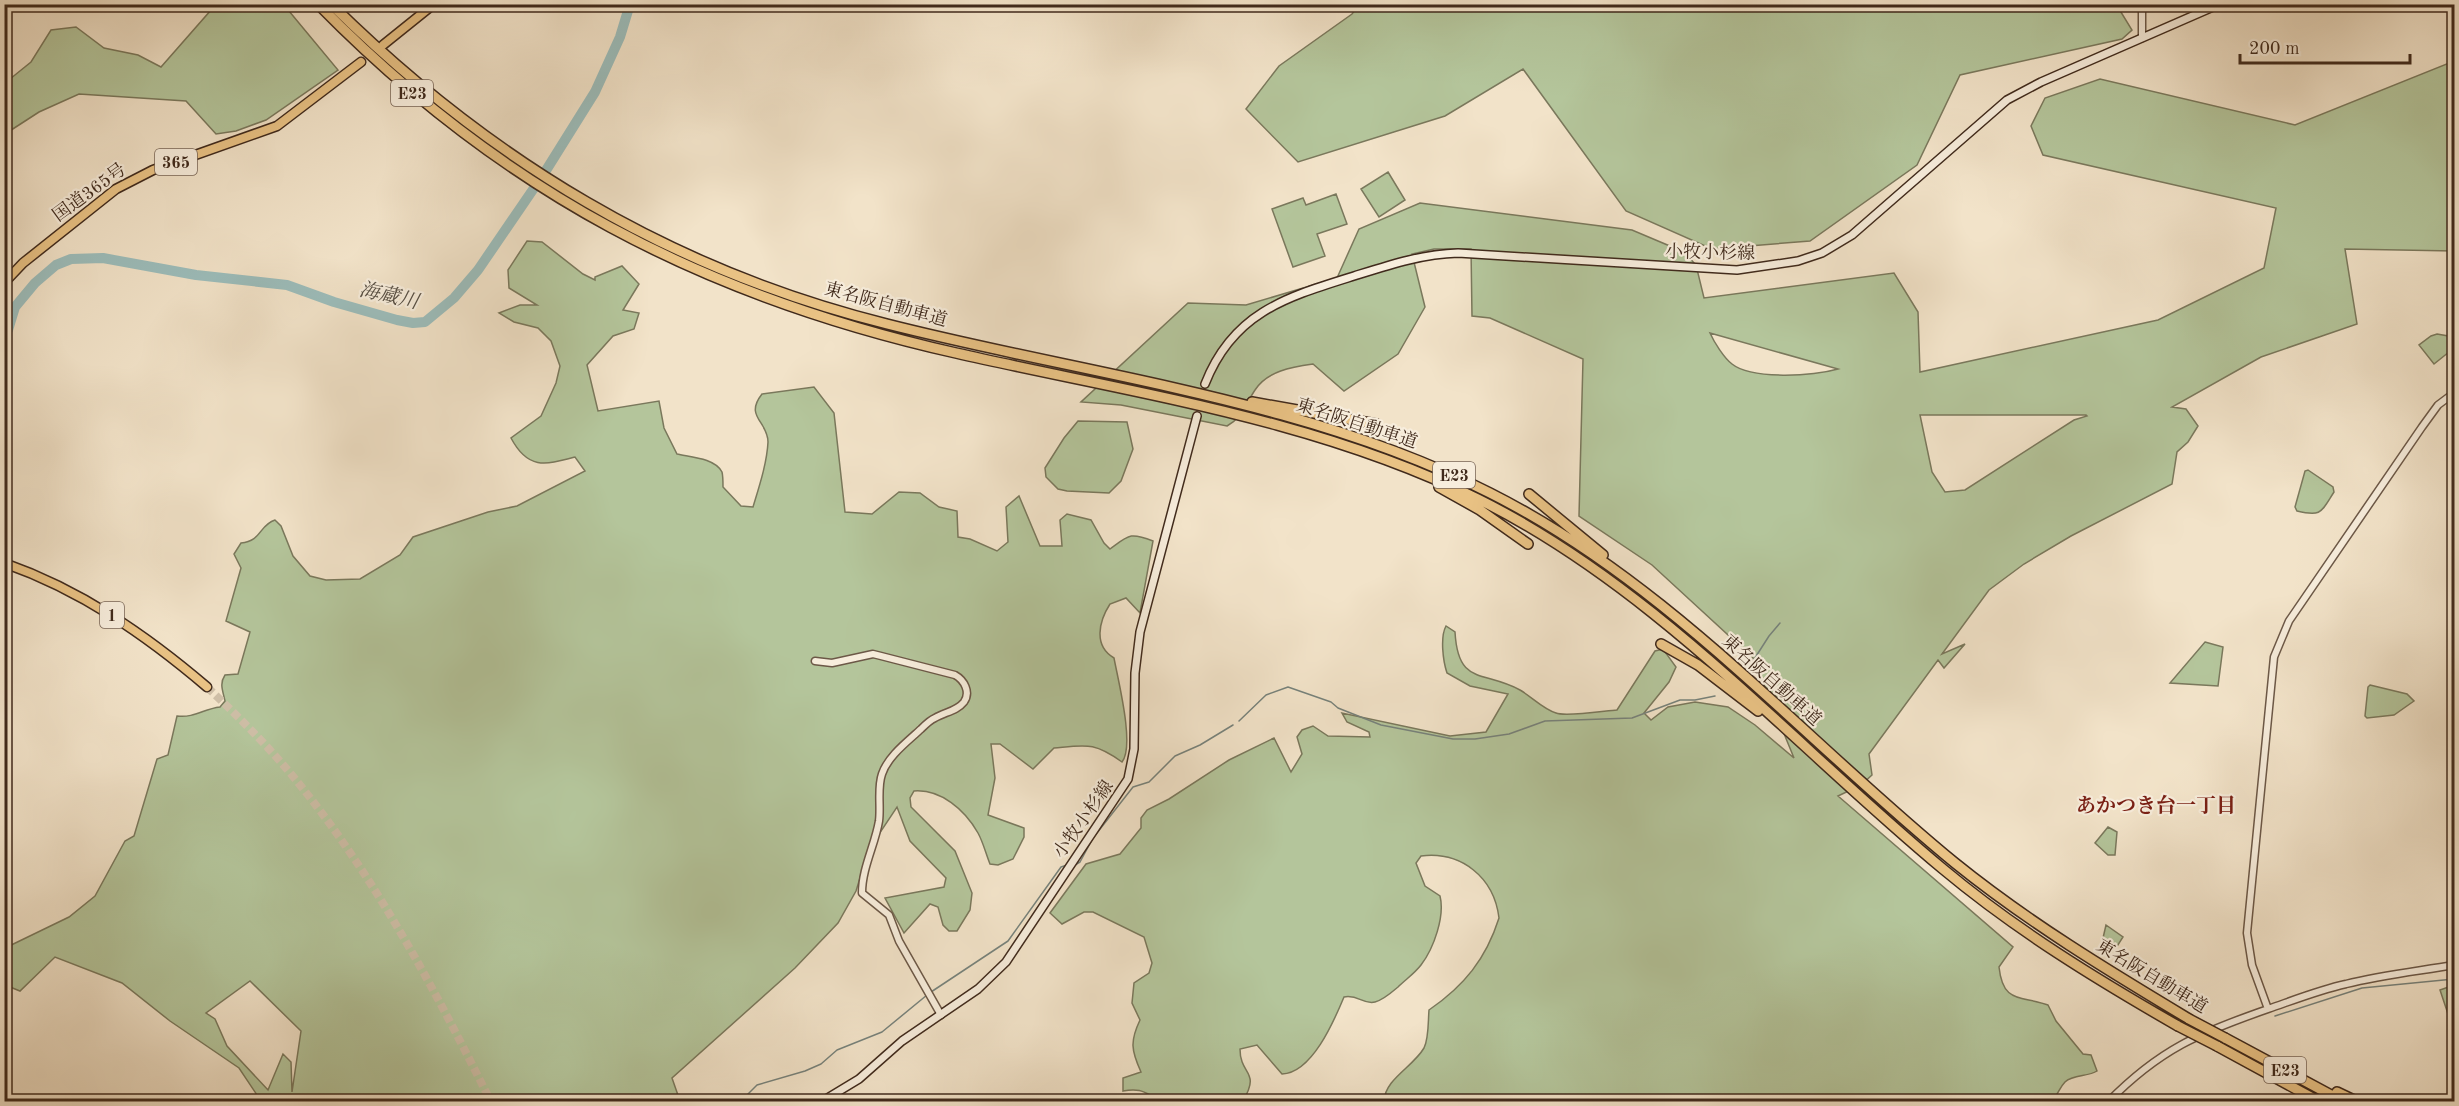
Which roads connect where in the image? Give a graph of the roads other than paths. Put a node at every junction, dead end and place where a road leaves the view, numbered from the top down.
1 (318, 4) edge
2 (331, 4) edge
3 (434, 4) edge
4 (2137, 4) edge
5 (2220, 4) edge
6 (2142, 38) junction
7 (382, 45) dead end
8 (361, 62) dead end
9 (518, 167) junction
10 (579, 205) junction
11 (4, 283) edge
12 (1205, 384) tunnel mouth
13 (1172, 388) junction
14 (2454, 393) edge
15 (1197, 416) tunnel mouth
16 (1376, 424) dead end
17 (1376, 456) junction
18 (1529, 494) dead end
19 (1528, 544) dead end
20 (4, 563) edge
21 (1671, 613) junction
22 (1661, 644) dead end
23 (815, 661) dead end
24 (207, 687) tunnel mouth
25 (1807, 749) junction
26 (2454, 965) edge
27 (2268, 1009) junction
28 (941, 1015) junction
29 (2267, 1060) junction
30 (2260, 1069) junction
31 (821, 1101) edge
32 (2108, 1101) edge
33 (2312, 1101) edge
34 (2320, 1101) edge
35 (2344, 1101) edge
36 (2358, 1101) edge

1 - 9 highway, 東名阪自動車道 / E23
2 - 9 highway, 東名阪自動車道 / E23
3 - 7 highway
4 - 6 street
5 - 6 main road, 小牧小杉線
6 - 12 main road, 小牧小杉線
8 - 11 highway, 国道365号 / 365
9 - 10 highway, 東名阪自動車道 / E23
10 - 13 highway, 東名阪自動車道 / E23
10 - 17 highway, 東名阪自動車道 / E23
13 - 16 highway
13 - 21 highway, 東名阪自動車道 / E23
14 - 27 street
15 - 28 main road, 小牧小杉線
17 - 19 highway
17 - 25 highway, 東名阪自動車道 / E23
18 - 21 highway
20 - 24 highway, 1
21 - 29 highway, 東名阪自動車道 / E23, bridge
22 - 25 highway
23 - 28 street
25 - 30 highway, 東名阪自動車道 / E23, bridge
26 - 27 street
27 - 32 street
28 - 31 main road, 小牧小杉線
29 - 35 highway, 東名阪自動車道 / E23
29 - 36 highway
30 - 33 highway
30 - 34 highway, 東名阪自動車道 / E23

